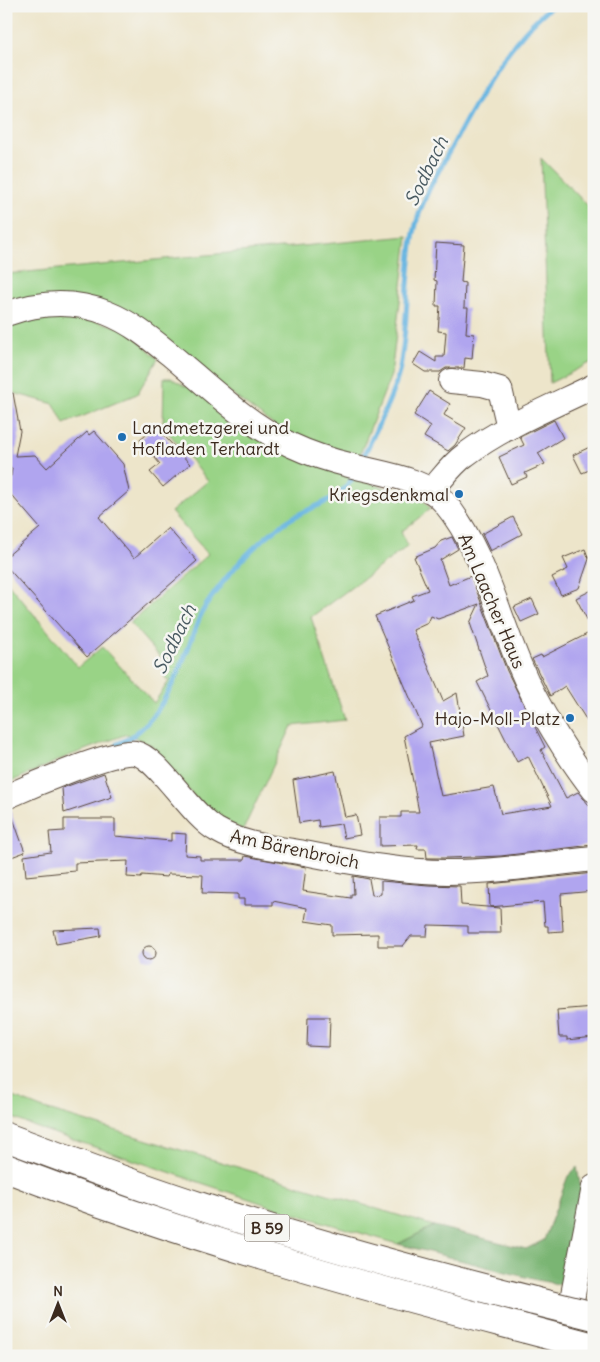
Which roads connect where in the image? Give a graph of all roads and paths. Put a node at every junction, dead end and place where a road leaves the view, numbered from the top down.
1 (6, 314) edge
2 (451, 381) dead end
3 (594, 386) edge
4 (509, 428) junction
5 (431, 491) junction
6 (594, 790) edge
7 (6, 797) edge
8 (594, 859) edge
9 (6, 1137) edge
10 (6, 1168) edge
11 (594, 1187) edge
12 (594, 1316) edge
13 (594, 1347) edge
14 (561, 1356) edge

1 - 5 street, Am Laacher Haus
2 - 4 street
3 - 4 street
4 - 5 street
5 - 6 street, Am Laacher Haus
7 - 8 street, Am Bärenbroich
9 - 12 highway, B 59, bridge
10 - 13 highway, B 59, bridge
11 - 14 street

